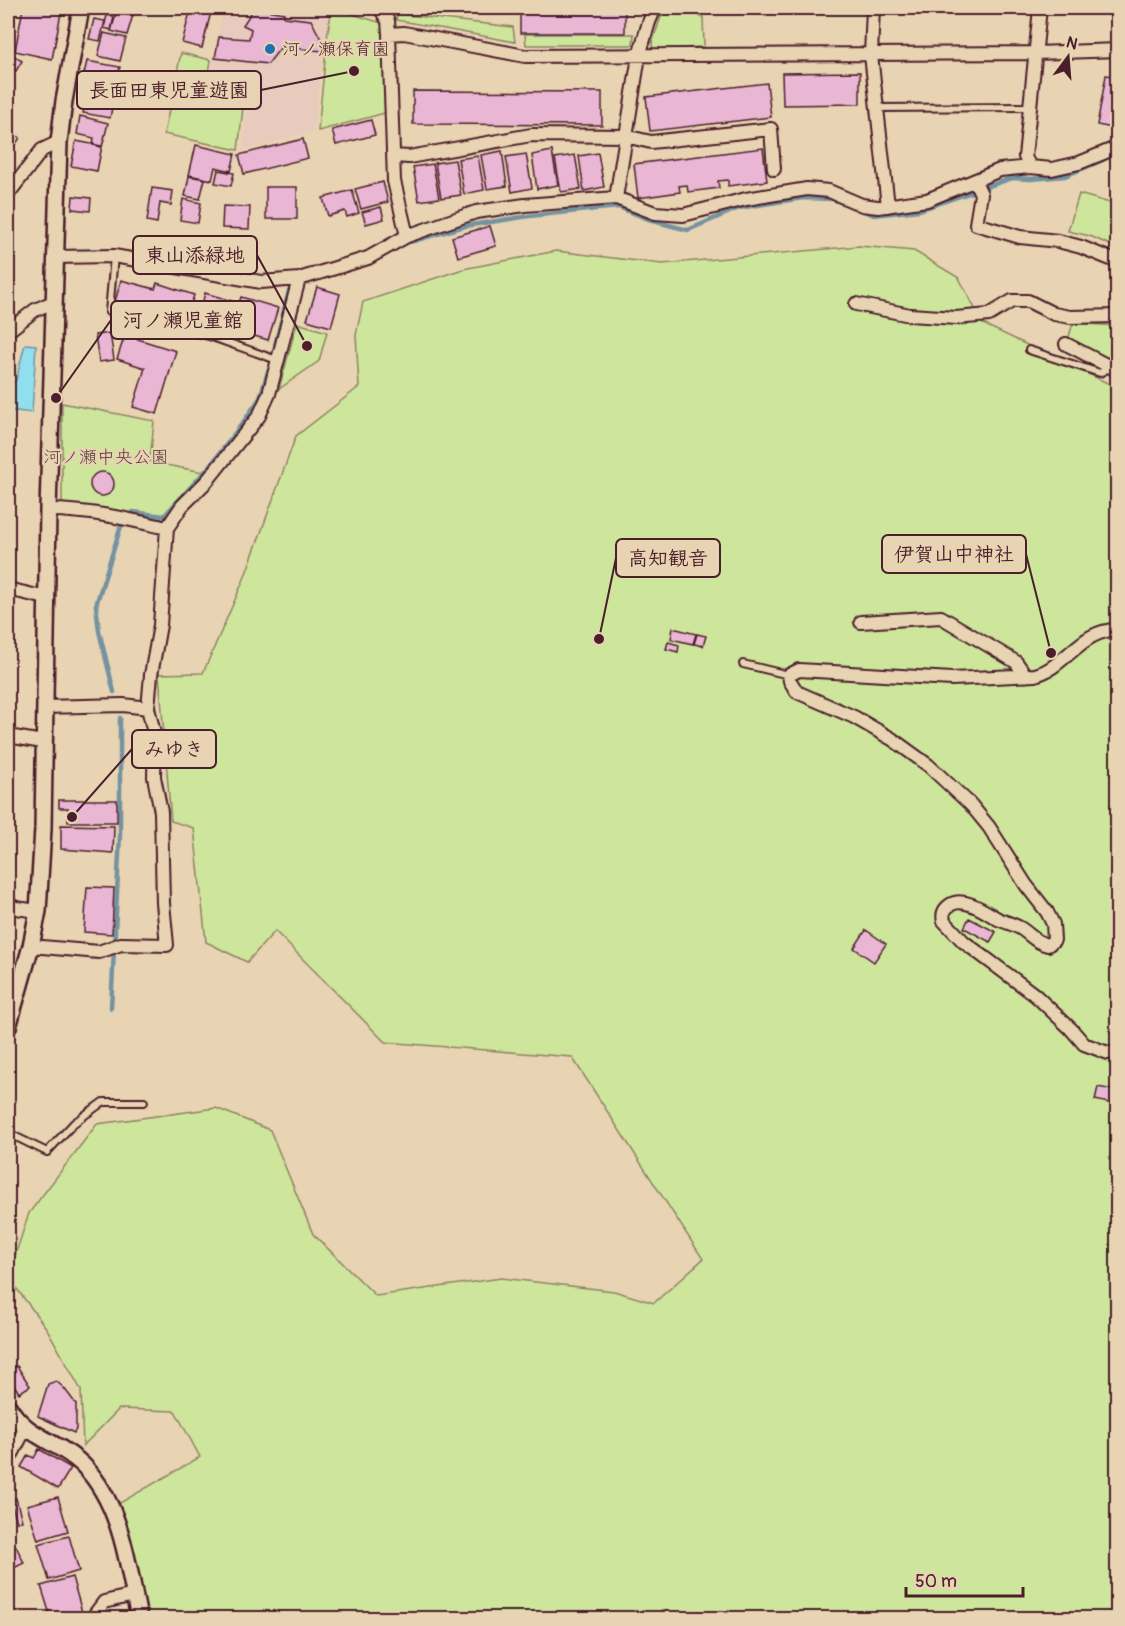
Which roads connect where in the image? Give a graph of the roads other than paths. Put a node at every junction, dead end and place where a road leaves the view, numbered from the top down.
1 (81, 8) edge
2 (380, 8) edge
3 (655, 8) edge
4 (873, 8) edge
5 (1040, 8) edge
6 (390, 34) junction
7 (1118, 50) edge
8 (1036, 53) junction
9 (871, 55) junction
10 (639, 56) junction
11 (1029, 107) junction
12 (876, 108) junction
13 (625, 136) junction
14 (59, 142) junction
15 (1118, 147) edge
16 (394, 156) junction
17 (1030, 167) junction
18 (774, 169) dead end
19 (979, 188) junction
20 (8, 194) edge
21 (616, 198) junction
22 (888, 206) junction
23 (407, 236) junction
24 (114, 256) junction
25 (54, 257) junction
26 (1118, 262) edge
27 (299, 279) junction
28 (53, 302) junction
29 (856, 304) dead end
30 (1118, 315) edge
31 (8, 331) edge
32 (1066, 344) dead end
33 (1029, 350) dead end
34 (277, 360) junction
35 (1114, 369) edge
36 (48, 510) junction
37 (167, 528) junction
38 (8, 589) edge
39 (46, 598) junction
40 (861, 622) dead end
41 (1118, 630) edge
42 (743, 664) dead end
43 (789, 675) junction
44 (1026, 676) junction
45 (44, 707) junction
46 (148, 708) junction
47 (8, 736) edge
48 (36, 741) dead end
49 (8, 903) edge
50 (38, 911) junction
51 (31, 946) junction
52 (8, 1027) edge
53 (1118, 1052) edge
54 (144, 1102) dead end
55 (8, 1133) edge
56 (8, 1406) edge
57 (25, 1429) junction
58 (8, 1462) edge
59 (134, 1594) junction
60 (92, 1618) edge
61 (139, 1618) edge

1 - 14 street
2 - 6 street
3 - 10 street
4 - 9 street
5 - 8 street
6 - 10 street
6 - 16 street
7 - 8 street
8 - 9 street
8 - 11 street
9 - 10 street
9 - 12 street
10 - 13 street
11 - 12 lane
11 - 17 street
12 - 22 street
13 - 16 street
13 - 18 street
13 - 21 street
14 - 20 street
14 - 25 street
15 - 17 street
16 - 23 street
17 - 19 street
19 - 22 street
19 - 26 street
21 - 22 street
21 - 23 street
23 - 27 street
24 - 25 street
24 - 27 street
24 - 34 lane
25 - 28 street
27 - 34 street
28 - 31 street
28 - 36 street
29 - 30 street
32 - 35 street
33 - 35 lane
34 - 37 street
36 - 37 street
36 - 39 street
37 - 46 street
38 - 39 street
39 - 45 street
40 - 44 street
41 - 44 street
42 - 43 lane
43 - 44 street
43 - 53 street
45 - 46 street
45 - 50 street
46 - 51 street
47 - 48 street
49 - 50 street
50 - 51 street
51 - 52 street
54 - 55 lane
56 - 57 street
57 - 58 street
57 - 59 street
59 - 60 street
59 - 61 street

